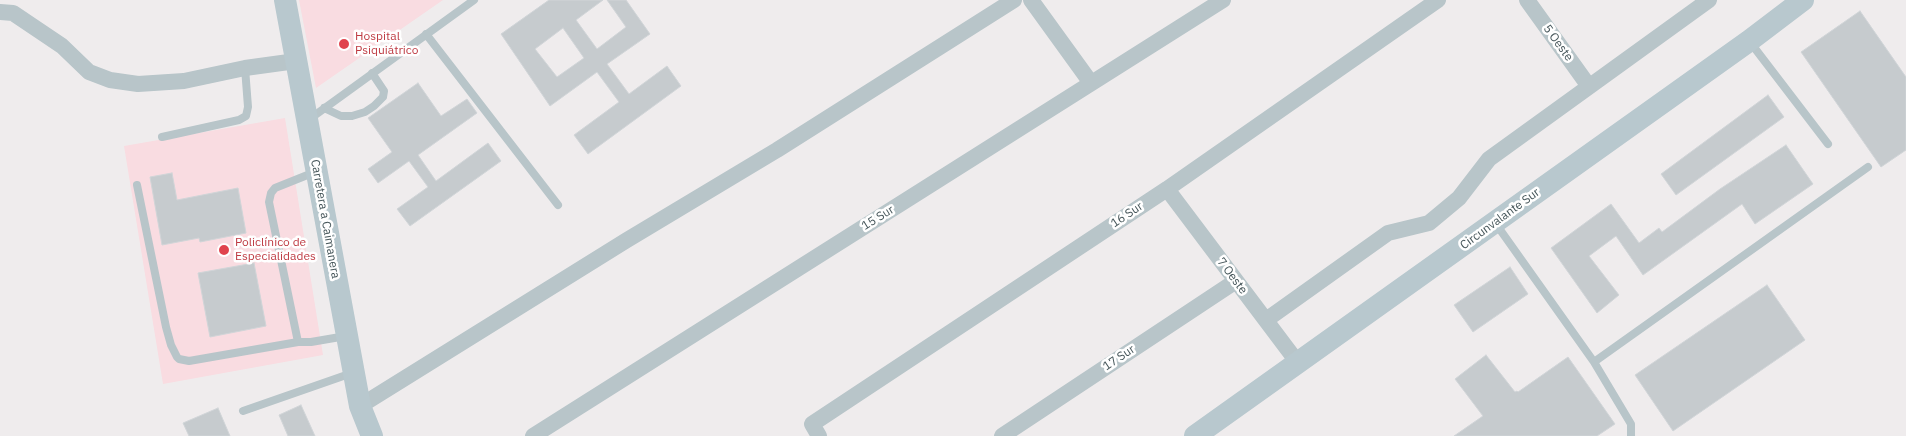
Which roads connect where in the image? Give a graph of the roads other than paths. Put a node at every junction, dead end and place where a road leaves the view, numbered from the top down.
1 (285, 0) edge
2 (474, 0) edge
3 (1014, 0) edge
4 (1031, 0) edge
5 (1223, 0) edge
6 (1438, 0) edge
7 (1527, 0) edge
8 (1710, 0) edge
9 (1803, 0) edge
10 (0, 12) edge
11 (426, 34) junction
12 (1749, 41) junction
13 (296, 61) junction
14 (245, 68) junction
15 (372, 73) junction
16 (1091, 83) junction
17 (1588, 85) junction
18 (316, 114) junction
19 (162, 137) dead end
20 (1828, 144) dead end
21 (1868, 167) dead end
22 (316, 171) junction
23 (137, 185) dead end
24 (1167, 188) junction
25 (558, 204) dead end
26 (1495, 222) junction
27 (1236, 281) junction
28 (1266, 320) junction
29 (347, 336) junction
30 (298, 342) junction
31 (1594, 362) junction
32 (1298, 363) junction
33 (354, 373) junction
34 (360, 406) junction
35 (243, 411) dead end
36 (816, 430) edge
37 (372, 436) edge
38 (533, 436) edge
39 (1002, 436) edge
40 (1195, 436) edge
41 (1631, 436) edge

1 - 13 main road, Carretera a Caimanera
2 - 11 lane
3 - 34 street
4 - 16 street
5 - 16 street, 15 Sur
6 - 24 street, 16 Sur
7 - 17 street, 5 Oeste
8 - 17 street
9 - 12 main road, Circunvalante Sur
10 - 14 street
11 - 15 lane
11 - 25 lane
12 - 20 lane
12 - 26 main road, Circunvalante Sur
13 - 14 street
13 - 18 main road, Carretera a Caimanera
14 - 19 lane
15 - 18 lane
15 - 18 lane
16 - 38 street, 15 Sur
17 - 28 street
18 - 22 main road, Carretera a Caimanera
21 - 31 lane
22 - 29 main road, Carretera a Caimanera
22 - 30 lane
23 - 30 lane
24 - 27 street, 7 Oeste
24 - 36 street, 16 Sur
26 - 31 lane
26 - 32 main road, Circunvalante Sur
27 - 28 street, 7 Oeste
27 - 39 street, 17 Sur
28 - 32 street, 7 Oeste
29 - 30 lane
29 - 33 main road, Carretera a Caimanera
31 - 41 lane
32 - 40 main road, Circunvalante Sur
33 - 34 main road, Carretera a Caimanera
33 - 35 lane
34 - 37 main road, Carretera a Caimanera

